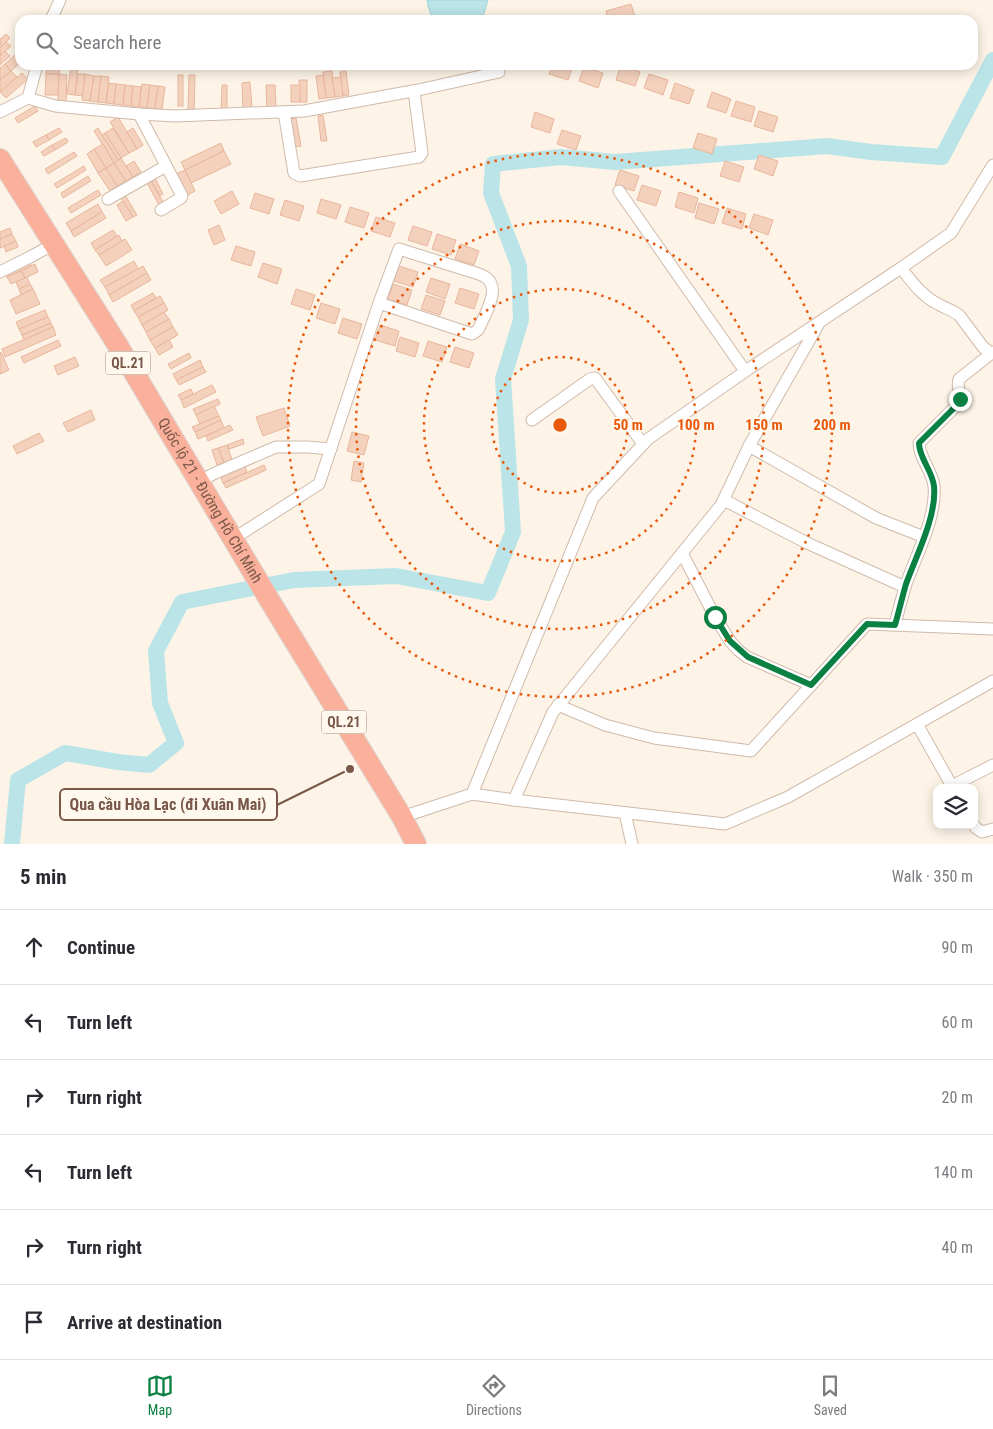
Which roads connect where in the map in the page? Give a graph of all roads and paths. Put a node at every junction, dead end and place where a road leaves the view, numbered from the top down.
1 (60, 0) edge
2 (53, 15) edge
3 (36, 70) edge
4 (499, 72) dead end
5 (414, 91) junction
6 (28, 98) junction
7 (0, 112) edge
8 (284, 112) junction
9 (139, 114) junction
10 (0, 159) edge
11 (993, 165) edge
12 (166, 166) junction
13 (619, 191) dead end
14 (108, 199) dead end
15 (161, 210) dead end
16 (54, 244) junction
17 (901, 268) junction
18 (0, 272) edge
19 (379, 303) junction
20 (818, 323) junction
21 (992, 352) edge
22 (745, 372) junction
23 (532, 420) dead end
24 (643, 444) junction
25 (749, 446) junction
26 (331, 449) junction
27 (199, 482) junction
28 (724, 500) junction
29 (924, 537) junction
30 (233, 539) junction
31 (682, 553) junction
32 (906, 586) junction
33 (895, 625) junction
34 (993, 629) edge
35 (993, 682) edge
36 (811, 685) junction
37 (558, 705) junction
38 (917, 724) junction
39 (993, 765) edge
40 (951, 784) edge
41 (958, 784) edge
42 (472, 794) junction
43 (514, 800) junction
44 (625, 813) junction
45 (402, 817) junction
46 (978, 829) edge
47 (993, 829) edge
48 (416, 844) edge
49 (632, 844) edge

1 - 2 street
3 - 6 street
4 - 5 street
5 - 8 street
5 - 8 street
6 - 7 street
6 - 9 street
8 - 9 street
9 - 12 street
10 - 16 highway, Quốc lộ 21 - Đường Hồ Chí Minh / QL.21
11 - 17 street
12 - 14 street
12 - 15 street
13 - 22 street
16 - 18 street
16 - 27 highway, Quốc lộ 21 - Đường Hồ Chí Minh / QL.21
17 - 20 street
17 - 21 street
19 - 19 street
19 - 26 street
20 - 22 street
20 - 25 street
21 - 29 street
22 - 24 street
23 - 24 street
24 - 42 street
25 - 28 street
25 - 29 street
26 - 27 street
26 - 30 street
27 - 30 highway, Quốc lộ 21 - Đường Hồ Chí Minh / QL.21
28 - 31 street
28 - 32 street
29 - 32 street
30 - 45 highway, Quốc lộ 21 - Đường Hồ Chí Minh / QL.21
31 - 36 street
31 - 37 street
32 - 33 street
33 - 34 street
33 - 36 street
35 - 38 street
36 - 37 street
37 - 43 street
38 - 40 street
38 - 44 street
39 - 41 street
42 - 43 street
42 - 45 street
43 - 44 street
44 - 49 street
45 - 48 highway, Quốc lộ 21 - Đường Hồ Chí Minh / QL.21
46 - 47 street

